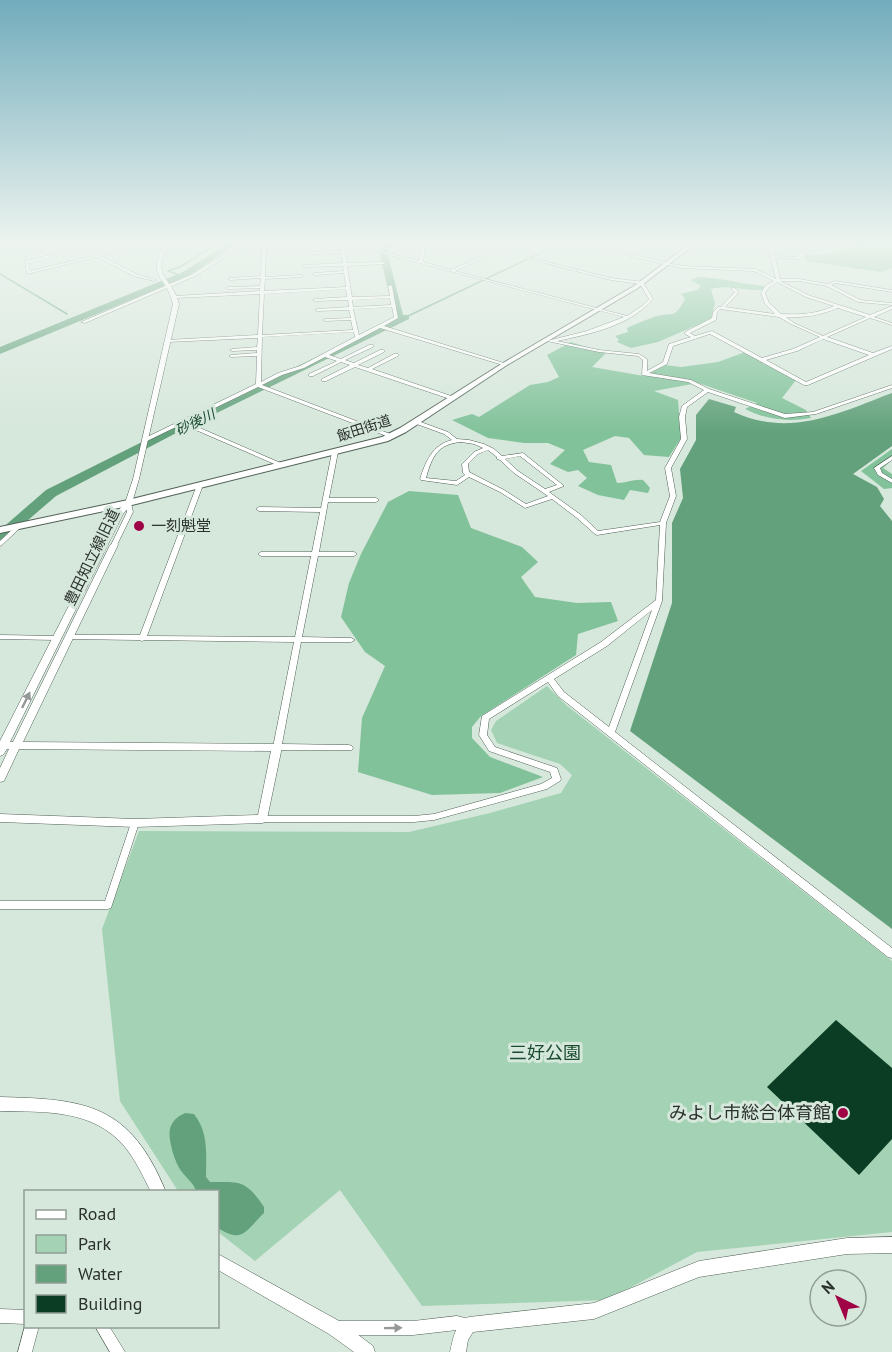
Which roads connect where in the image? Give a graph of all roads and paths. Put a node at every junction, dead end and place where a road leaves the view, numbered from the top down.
1 (117, 308) edge
2 (175, 308) edge
3 (261, 308) edge
4 (349, 308) edge
5 (351, 308) edge
6 (394, 308) edge
7 (595, 308) edge
8 (643, 308) edge
9 (722, 308) joint
10 (769, 308) edge
11 (834, 308) edge
12 (845, 308) edge
13 (888, 308) edge
14 (598, 309) junction
15 (317, 310) dead end
16 (628, 317) junction
17 (783, 317) junction
18 (871, 317) junction
19 (353, 319) junction
20 (325, 320) dead end
21 (83, 322) dead end
22 (892, 324) edge
23 (383, 327) junction
24 (355, 331) junction
25 (260, 336) junction
26 (694, 337) junction
27 (357, 338) junction
28 (825, 338) junction
29 (547, 340) junction
30 (167, 341) junction
31 (371, 346) dead end
32 (892, 346) edge
33 (260, 351) junction
34 (382, 351) dead end
35 (231, 353) dead end
36 (396, 355) dead end
37 (873, 355) junction
38 (326, 356) junction
39 (762, 360) junction
40 (342, 361) junction
41 (505, 364) junction
42 (353, 365) junction
43 (368, 370) junction
44 (644, 374) junction
45 (311, 375) dead end
46 (324, 380) dead end
47 (258, 385) junction
48 (892, 386) edge
49 (706, 390) junction
50 (452, 398) junction
51 (183, 422) junction
52 (416, 422) junction
53 (391, 436) junction
54 (455, 440) junction
55 (144, 445) junction
56 (488, 448) junction
57 (335, 452) junction
58 (499, 458) junction
59 (892, 458) edge
60 (281, 465) junction
61 (469, 475) junction
62 (892, 481) edge
63 (200, 485) junction
64 (545, 491) junction
65 (552, 497) junction
66 (326, 500) junction
67 (376, 500) dead end
68 (128, 503) junction
69 (259, 510) dead end
70 (324, 510) junction
71 (663, 523) junction
72 (11, 527) edge
73 (0, 544) edge
74 (114, 544) joint
75 (261, 554) dead end
76 (316, 554) junction
77 (354, 554) dead end
78 (659, 601) junction
79 (0, 638) edge
80 (57, 638) junction
81 (69, 638) junction
82 (142, 639) junction
83 (298, 640) junction
84 (351, 640) dead end
85 (549, 678) junction
86 (611, 733) junction
87 (16, 745) junction
88 (277, 747) junction
89 (1, 748) edge
90 (348, 748) dead end
91 (0, 778) edge
92 (0, 818) edge
93 (262, 819) junction
94 (135, 823) junction
95 (0, 905) edge
96 (892, 954) edge
97 (0, 1104) edge
98 (158, 1190) edge
99 (892, 1245) edge
100 (219, 1263) edge
101 (0, 1316) edge
102 (24, 1317) edge
103 (469, 1325) junction
104 (31, 1328) edge
105 (102, 1328) edge
106 (335, 1328) junction
107 (25, 1352) edge
108 (118, 1352) edge
109 (367, 1352) edge
110 (458, 1352) edge

1 - 21 street
2 - 30 street
3 - 25 street
4 - 15 street
5 - 19 street
6 - 23 street
7 - 14 street
8 - 16 street
9 - 17 street
9 - 26 street
10 - 17 street
11 - 17 street
12 - 18 street
13 - 18 street
14 - 16 street
14 - 29 main road, 飯田街道
16 - 29 street
17 - 28 street
18 - 22 street
18 - 28 street
19 - 20 street
19 - 24 street
23 - 27 street
23 - 41 street
24 - 25 street
24 - 27 street
25 - 30 street
25 - 33 street
26 - 39 street
26 - 44 street
27 - 38 street
28 - 37 street
28 - 39 street
29 - 41 main road, 飯田街道
29 - 44 street
30 - 55 street
31 - 40 street
32 - 37 street
33 - 35 street
33 - 47 street
34 - 42 street
36 - 43 street
37 - 39 street
38 - 40 street
38 - 47 street
40 - 42 street
40 - 45 street
41 - 50 main road, 飯田街道
42 - 43 street
42 - 46 street
43 - 50 street
44 - 49 street
47 - 51 street
47 - 53 street
48 - 49 street
49 - 71 street
50 - 52 main road, 飯田街道
51 - 55 street
51 - 60 street
52 - 53 main road, 飯田街道
52 - 54 street
53 - 57 main road, 飯田街道
54 - 56 street
54 - 61 street
55 - 68 street
56 - 58 street
56 - 61 street
57 - 60 main road, 飯田街道
57 - 66 street
58 - 64 street
58 - 64 street
59 - 62 street
60 - 63 main road, 飯田街道
61 - 65 street
63 - 68 main road, 飯田街道
63 - 82 street
64 - 65 street
65 - 71 street
66 - 67 street
66 - 70 street
68 - 72 main road, 飯田街道
68 - 74 street, 豊田知立線旧道
68 - 80 street, 豊田知立線旧道
69 - 70 street
70 - 76 street
71 - 78 street
72 - 73 street
74 - 81 street, 豊田知立線旧道
75 - 76 street
76 - 77 street
76 - 83 street
78 - 85 street
78 - 86 street
79 - 80 street
89 -> 80 street, 豊田知立線旧道
81 - 82 street
81 - 87 street, 豊田知立線旧道
82 - 83 street
83 - 84 street
83 - 88 street
85 - 86 street
85 - 93 street
86 - 96 street
87 - 88 street
87 - 89 street
87 - 91 street, 豊田知立線旧道
88 - 90 street
88 - 93 street
92 - 94 street
93 - 94 street
94 - 95 street
97 - 98 street
99 - 103 street
100 - 106 street
101 - 102 street
106 -> 103 street
103 - 110 street
104 - 107 street
105 - 108 street
106 - 109 street

